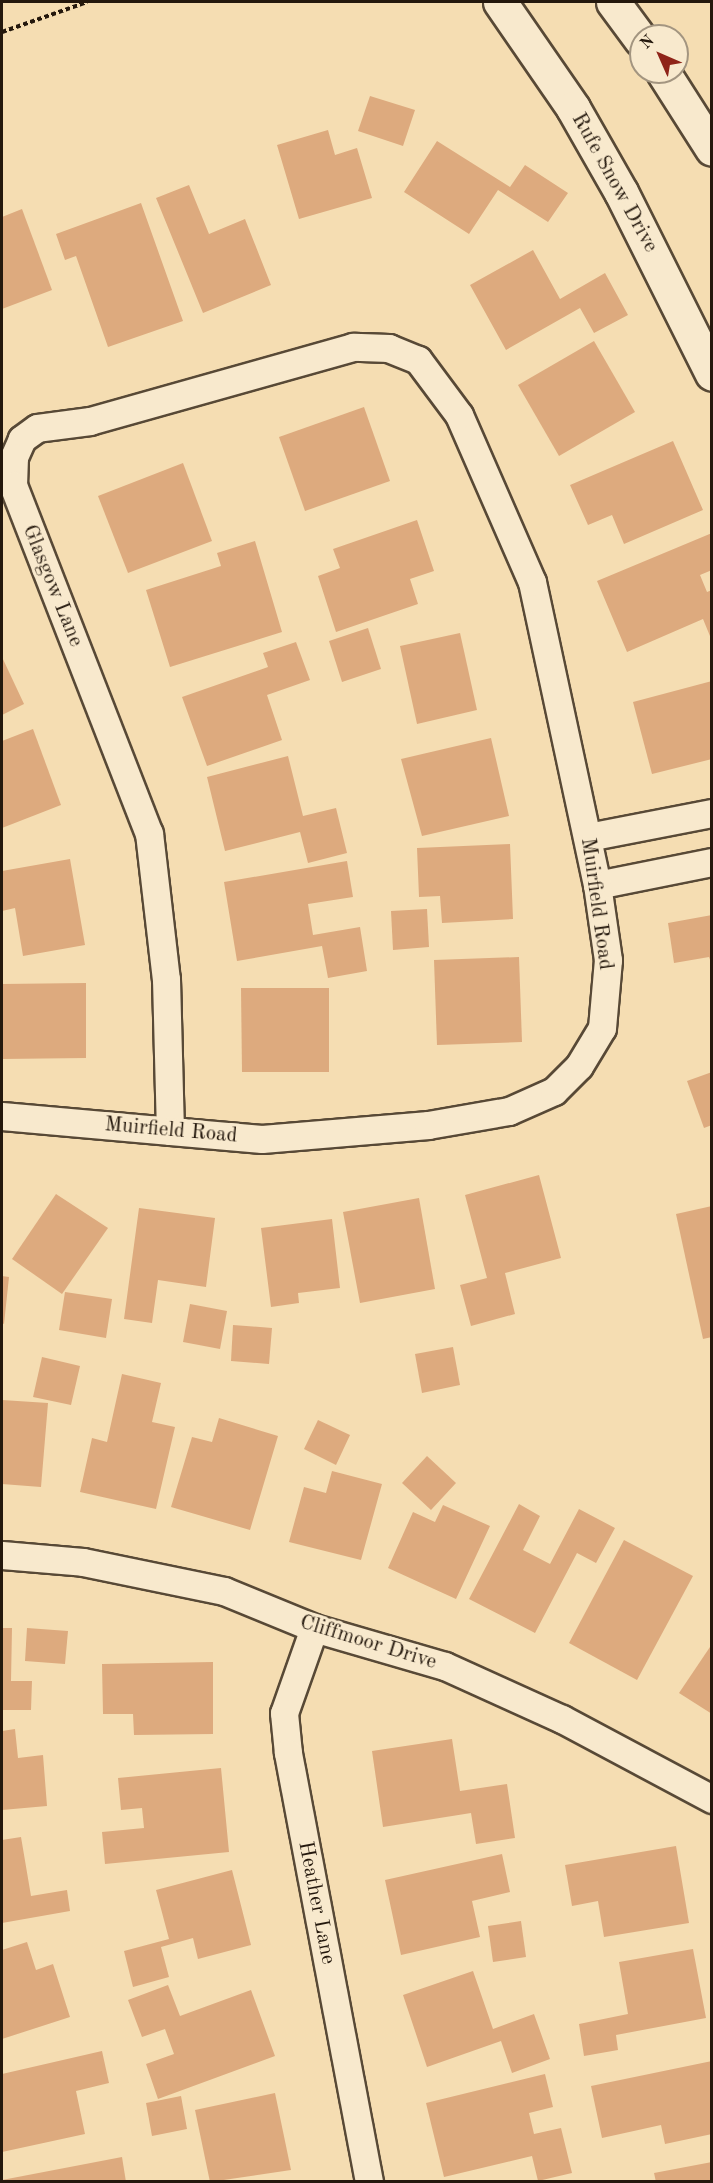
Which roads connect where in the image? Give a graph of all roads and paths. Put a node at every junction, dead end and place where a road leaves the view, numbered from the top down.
1 (87, 2) edge
2 (500, 2) edge
3 (613, 2) edge
4 (629, 24) edge
5 (2, 32) edge
6 (670, 84) edge
7 (711, 149) edge
8 (711, 374) edge
9 (439, 384) joint
10 (711, 813) edge
11 (588, 837) junction
12 (711, 862) edge
13 (597, 885) junction
14 (2, 1116) edge
15 (170, 1131) junction
16 (2, 1555) edge
17 (314, 1628) junction
18 (711, 1799) edge
19 (369, 2181) edge

1 - 5 path
2 - 8 main road, Rufe Snow Drive
3 - 4 main road
6 - 7 main road
9 - 11 street, Muirfield Road
9 - 15 street, Glasgow Lane
10 - 11 street
11 - 13 street, Muirfield Road
12 - 13 street
13 - 15 street, Muirfield Road
14 - 15 street, Muirfield Road
16 - 17 street, Cliffmoor Drive
17 - 18 street, Cliffmoor Drive
17 - 19 street, Heather Lane

